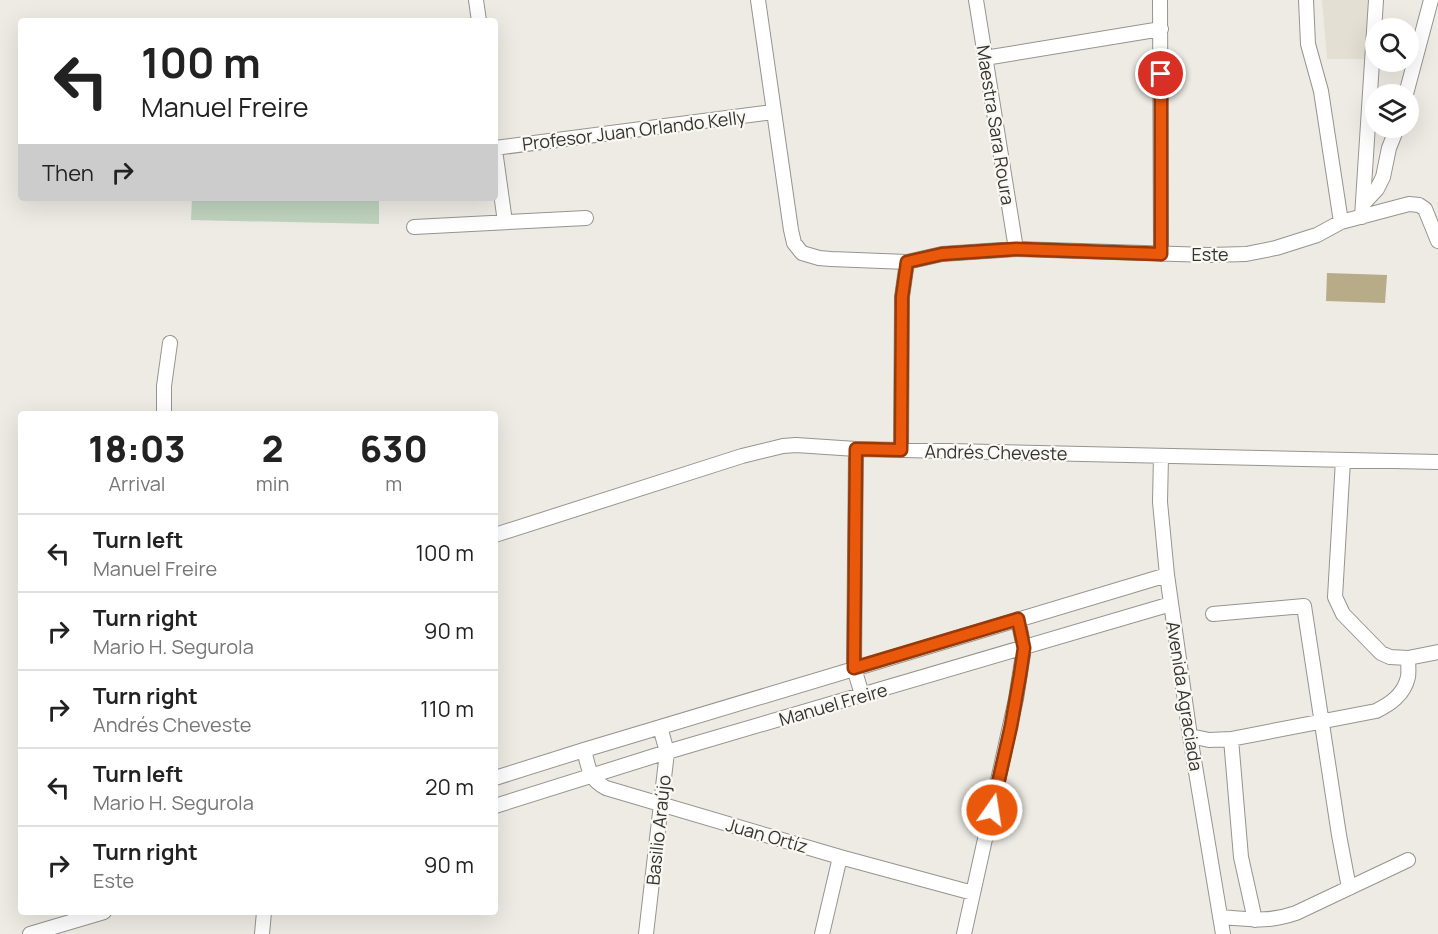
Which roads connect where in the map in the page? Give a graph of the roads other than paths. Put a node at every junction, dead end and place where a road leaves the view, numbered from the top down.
1 (476, 0) edge
2 (758, 0) edge
3 (976, 0) edge
4 (1160, 0) edge
5 (1306, 0) edge
6 (1376, 0) edge
7 (1431, 0) edge
8 (479, 18) edge
9 (1161, 29) junction
10 (985, 58) junction
11 (1409, 84) edge
12 (773, 112) junction
13 (1393, 138) edge
14 (498, 149) edge
15 (498, 171) edge
16 (1363, 210) junction
17 (586, 218) dead end
18 (505, 222) junction
19 (1341, 222) junction
20 (414, 228) dead end
21 (1438, 241) edge
22 (1016, 249) junction
23 (1161, 254) junction
24 (907, 262) junction
25 (170, 343) dead end
26 (164, 411) edge
27 (856, 449) junction
28 (901, 450) junction
29 (1161, 456) junction
30 (1343, 460) junction
31 (1438, 462) edge
32 (498, 535) edge
33 (1167, 575) junction
34 (1171, 604) junction
35 (1213, 614) dead end
36 (1018, 619) junction
37 (1024, 648) junction
38 (1438, 652) edge
39 (1408, 658) junction
40 (854, 668) junction
41 (862, 695) junction
42 (1322, 721) junction
43 (660, 727) junction
44 (1190, 736) junction
45 (1231, 739) junction
46 (584, 750) junction
47 (667, 752) junction
48 (591, 776) junction
49 (498, 777) edge
50 (662, 804) junction
51 (498, 805) edge
52 (840, 856) junction
53 (1408, 860) dead end
54 (1349, 888) junction
55 (973, 893) junction
56 (94, 915) edge
57 (264, 915) edge
58 (1220, 917) junction
59 (1255, 920) junction
60 (30, 934) edge
61 (262, 934) edge
62 (646, 934) edge
63 (822, 934) edge
64 (964, 934) edge
65 (1223, 934) edge

1 - 8 street
2 - 12 street
3 - 10 street, Maestra Sara Roura
4 - 9 street
5 - 19 street
6 - 16 street
7 - 11 street
9 - 10 street
9 - 23 street
10 - 22 street, Maestra Sara Roura
12 - 14 street, Profesor Juan Orlando Kelly
12 - 24 street, Este
13 - 16 street
15 - 18 street
16 - 19 street, Este
16 - 21 street, Este
17 - 18 street
18 - 20 street
19 - 23 street, Este
22 - 23 street, Este
22 - 24 street, Este
24 - 28 street
25 - 26 street
27 - 28 street, Andrés Cheveste
27 - 32 street, Andrés Cheveste
27 - 40 street
28 - 29 street, Andrés Cheveste
29 - 30 street, Andrés Cheveste
29 - 33 street, Avenida Agraciada
30 - 31 street, Andrés Cheveste
30 - 39 street
33 - 34 street, Avenida Agraciada
33 - 36 street, Manuel Freire
34 - 37 street, Manuel Freire
34 - 44 street, Avenida Agraciada
35 - 42 street
36 - 37 street
36 - 40 street, Manuel Freire
37 - 41 street, Manuel Freire
37 - 55 street
38 - 39 street
39 - 42 street
40 - 41 street
40 - 43 street, Manuel Freire
41 - 47 street, Manuel Freire
42 - 45 street
42 - 54 street
43 - 46 street, Manuel Freire
43 - 47 street, Basilio Araújo
44 - 45 street
44 - 58 street, Avenida Agraciada
45 - 59 street
46 - 48 street
46 - 49 street, Manuel Freire
47 - 48 street, Manuel Freire
47 - 50 street, Basilio Araújo
48 - 50 street, Juan Ortíz
48 - 51 street, Manuel Freire
50 - 52 street, Juan Ortíz
50 - 62 street, Basilio Araújo
52 - 55 street, Juan Ortíz
52 - 63 street
53 - 54 street
54 - 59 street
55 - 64 street
56 - 60 street
57 - 61 street
58 - 59 street
58 - 65 street, Avenida Agraciada

